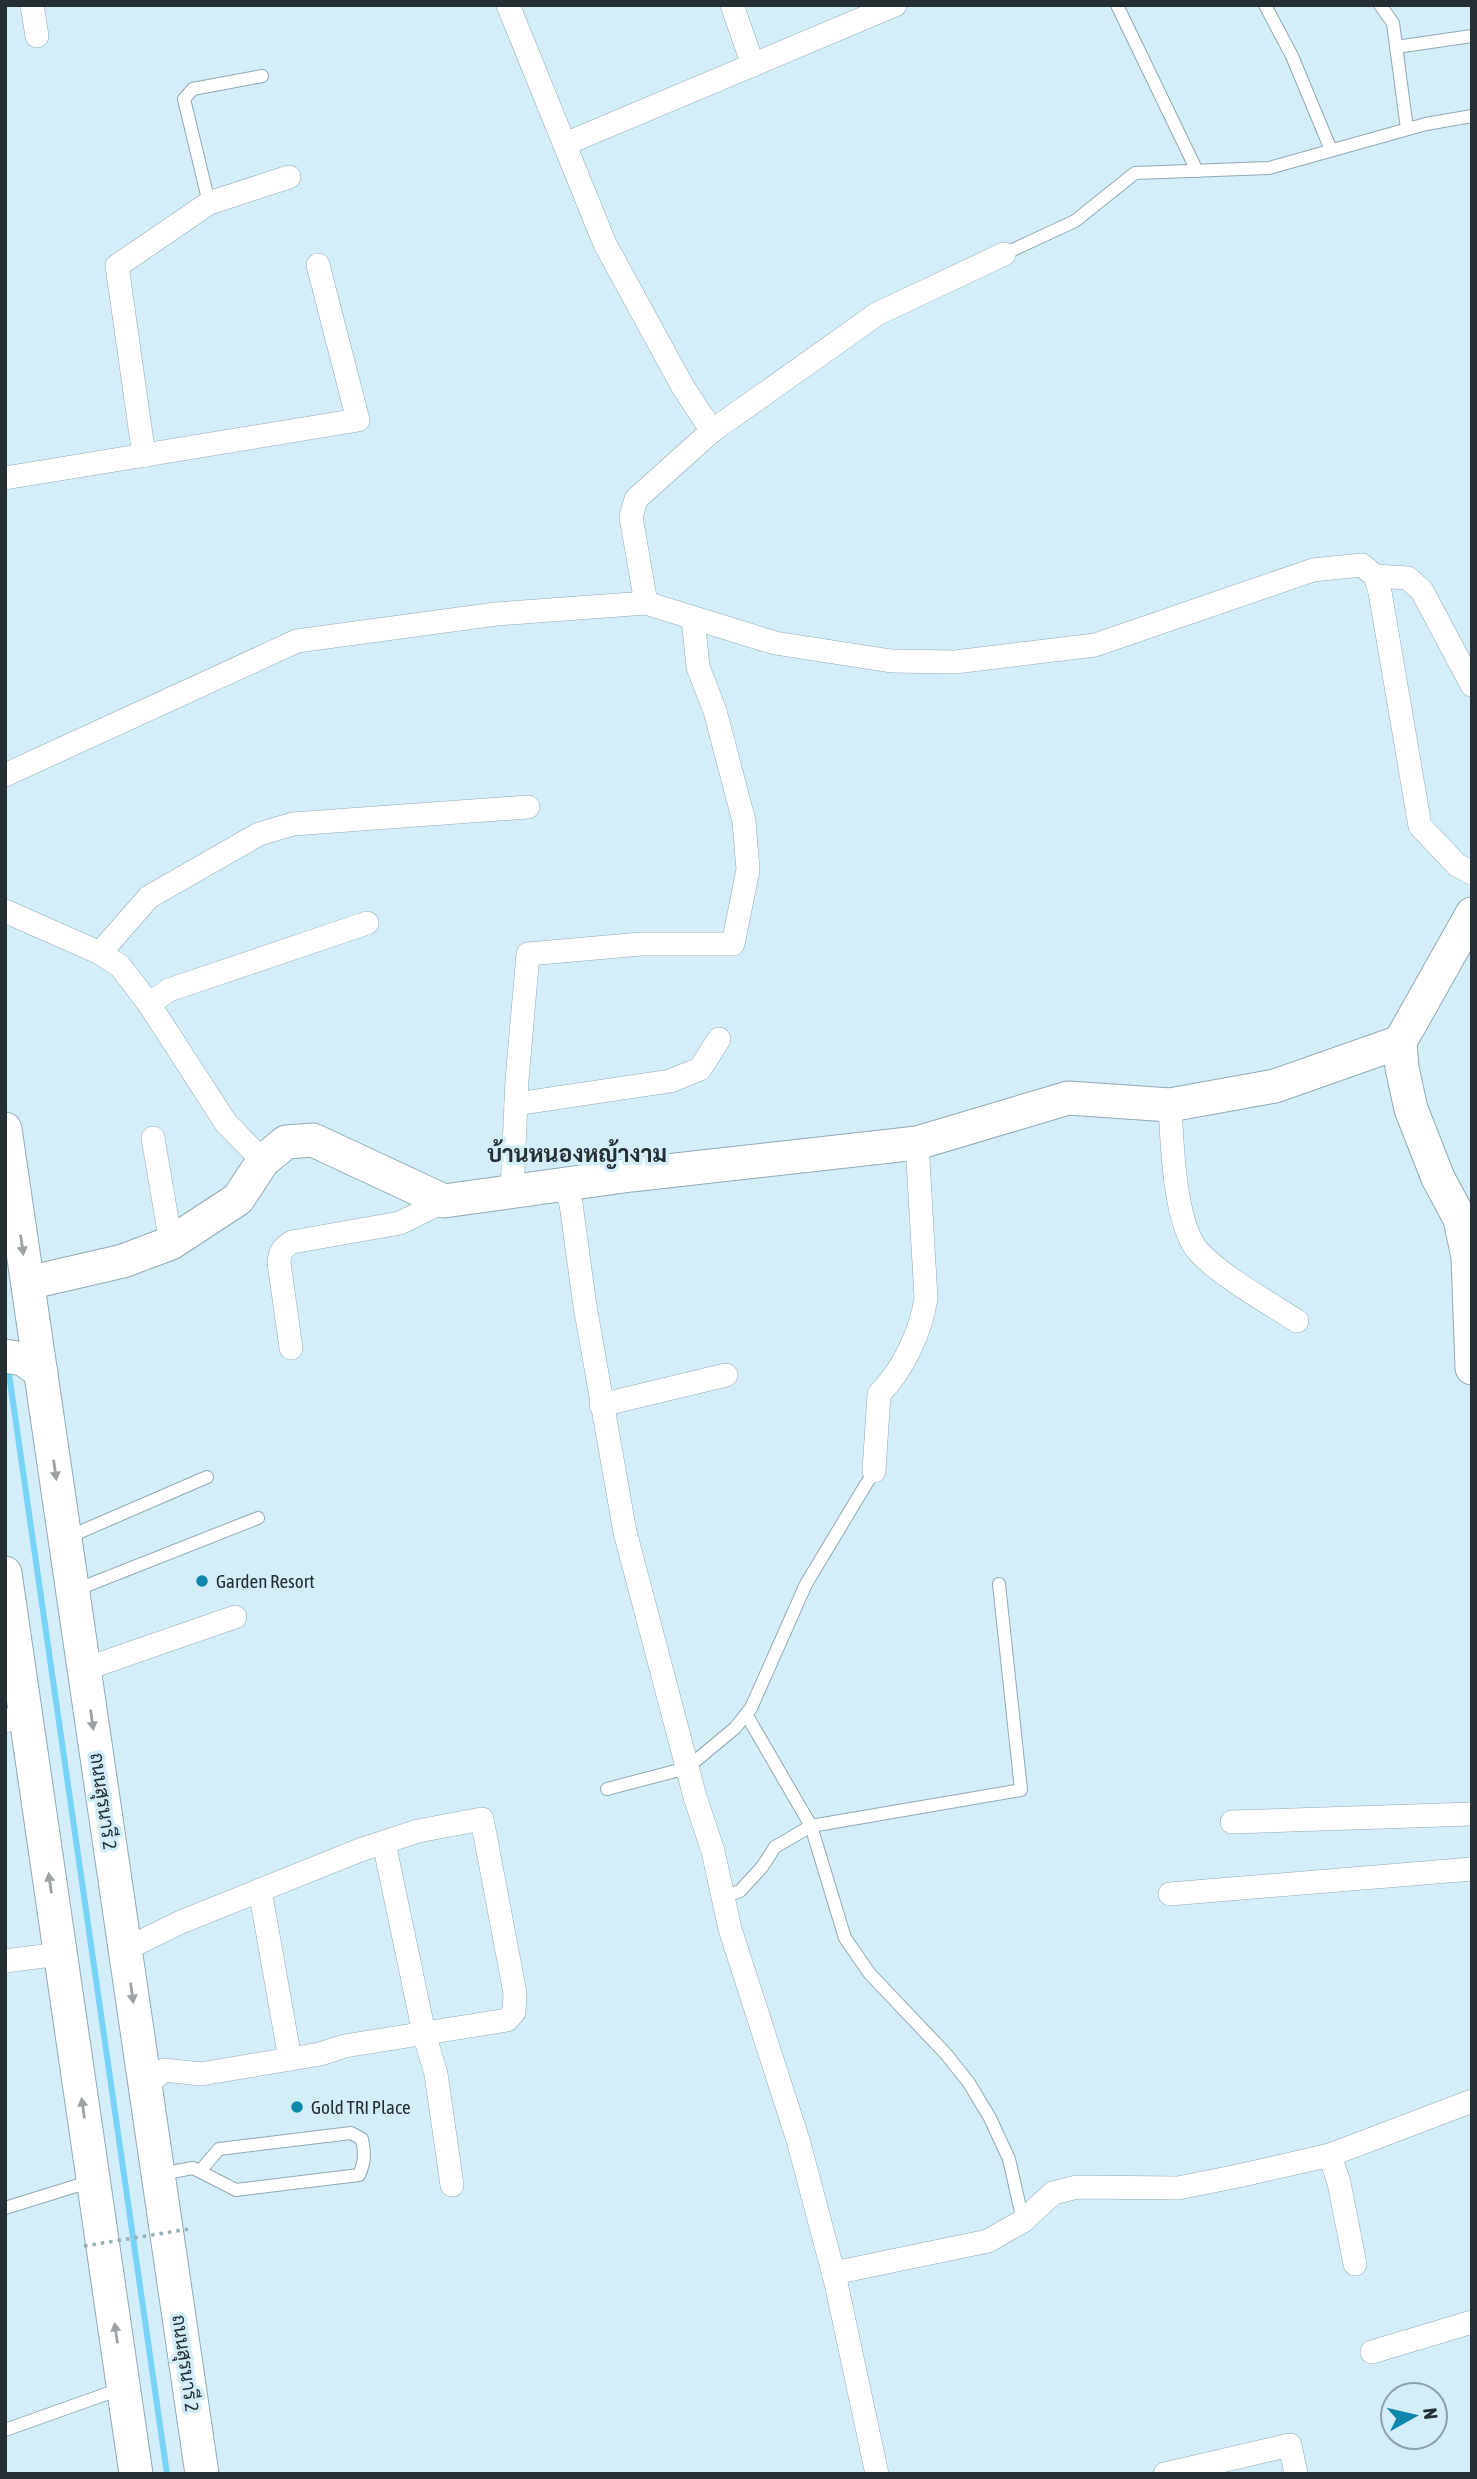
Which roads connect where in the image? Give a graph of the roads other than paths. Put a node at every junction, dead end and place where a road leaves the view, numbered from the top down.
1 (32, 5) edge
2 (508, 5) edge
3 (732, 5) edge
4 (1117, 5) edge
5 (1265, 5) edge
6 (1380, 5) edge
7 (881, 8) edge
8 (37, 36) dead end
9 (1472, 36) edge
10 (1396, 47) junction
11 (753, 65) junction
12 (262, 76) dead end
13 (1472, 116) edge
14 (1407, 129) junction
15 (565, 144) junction
16 (1331, 150) junction
17 (1197, 171) junction
18 (289, 177) dead end
19 (209, 203) junction
20 (1004, 254) joint
21 (318, 265) dead end
22 (712, 431) junction
23 (144, 456) junction
24 (5, 478) edge
25 (1376, 576) junction
26 (646, 603) junction
27 (693, 618) junction
28 (1472, 685) edge
29 (5, 775) edge
30 (528, 807) dead end
31 (1472, 873) edge
32 (5, 911) edge
33 (1472, 914) edge
34 (367, 923) dead end
35 (100, 953) junction
36 (149, 1004) junction
37 (719, 1039) dead end
38 (1400, 1042) junction
39 (516, 1104) junction
40 (1170, 1105) junction
41 (5, 1129) edge
42 (153, 1138) dead end
43 (917, 1143) junction
44 (263, 1161) junction
45 (565, 1184) junction
46 (512, 1192) junction
47 (444, 1201) junction
48 (10, 1207) edge
49 (1466, 1216) edge
50 (171, 1243) junction
51 (1470, 1257) edge
52 (16, 1286) edge
53 (1297, 1321) dead end
54 (291, 1348) dead end
55 (23, 1362) edge
56 (1472, 1367) edge
57 (726, 1375) dead end
58 (601, 1405) junction
59 (874, 1471) joint
60 (207, 1477) dead end
61 (258, 1518) dead end
62 (65, 1538) junction
63 (5, 1573) edge
64 (999, 1584) dead end
65 (73, 1592) junction
66 (235, 1617) dead end
67 (85, 1669) junction
68 (746, 1714) junction
69 (15, 1718) edge
70 (687, 1768) junction
71 (607, 1789) dead end
72 (1472, 1814) edge
73 (1232, 1822) dead end
74 (811, 1826) junction
75 (384, 1843) junction
76 (1472, 1869) edge
77 (260, 1889) junction
78 (1170, 1894) dead end
79 (723, 1897) junction
80 (126, 1949) junction
81 (60, 1954) junction
82 (5, 1961) edge
83 (424, 2034) junction
84 (290, 2059) junction
85 (145, 2086) junction
86 (1472, 2101) edge
87 (1330, 2155) junction
88 (201, 2170) junction
89 (94, 2181) junction
90 (160, 2184) junction
91 (452, 2185) dead end
92 (5, 2208) edge
93 (1023, 2221) junction
94 (1355, 2264) dead end
95 (834, 2273) junction
96 (1472, 2322) edge
97 (1372, 2352) dead end
98 (123, 2388) junction
99 (5, 2430) edge
100 (136, 2474) edge
101 (202, 2474) edge
102 (877, 2474) edge
103 (1165, 2474) edge
104 (1296, 2474) edge

1 - 8 street
2 - 15 street
3 - 11 street
4 - 17 lane
5 - 16 lane
6 - 10 lane
7 - 11 street
9 - 10 lane
10 - 14 lane
11 - 15 street
12 - 19 lane
13 - 14 lane
14 - 16 lane
15 - 22 street
16 - 17 lane
17 - 20 lane
18 - 19 street
19 - 23 street
20 - 22 street
21 - 23 street
22 - 26 street
23 - 24 street
25 - 27 street
25 - 28 street
25 - 31 street
26 - 27 street
26 - 29 street
27 - 39 street
30 - 35 street
32 - 35 street
33 - 38 main road
34 - 36 street
35 - 36 street
36 - 44 street
37 - 39 street
38 - 40 main road
38 - 49 main road
39 - 46 street
40 - 43 main road
40 - 53 street
41 - 48 main road, ถนนสุรนารี 2
42 - 50 street
43 - 45 main road
43 - 59 street
44 - 47 main road
44 - 50 main road
45 - 46 main road
45 - 58 street
46 - 47 main road
47 - 54 street
48 -> 52 main road, ถนนสุรนารี 2
49 - 51 main road
50 - 52 main road
51 - 56 main road
52 - 55 main road, ถนนสุรนารี 2
55 -> 62 main road, ถนนสุรนารี 2
57 - 58 street
58 - 70 street
59 - 68 lane
60 - 62 lane
61 - 65 lane
62 - 65 main road, ถนนสุรนารี 2
63 - 69 main road
64 - 74 lane
65 - 67 main road, ถนนสุรนารี 2
66 - 67 street
67 -> 80 main road, ถนนสุรนารี 2
68 - 70 lane
68 - 74 lane
81 -> 69 main road
70 - 71 lane
70 - 79 street
72 - 73 street
74 - 79 lane
74 - 93 lane
75 - 77 street
75 - 83 street
75 - 83 street
76 - 78 street
77 - 80 street
77 - 84 street
79 - 95 street
80 -> 85 main road, ถนนสุรนารี 2
81 - 82 street
89 -> 81 main road
83 - 84 street
83 - 91 street
84 - 85 street
85 - 90 main road, ถนนสุรนารี 2
86 - 87 street
87 - 93 street
87 - 94 street
88 - 88 lane
88 - 90 lane
89 - 92 lane
98 -> 89 main road
90 - 101 main road, ถนนสุรนารี 2
93 - 95 street
95 - 102 street
96 - 97 street
98 - 99 lane
98 - 100 main road
103 - 104 street

